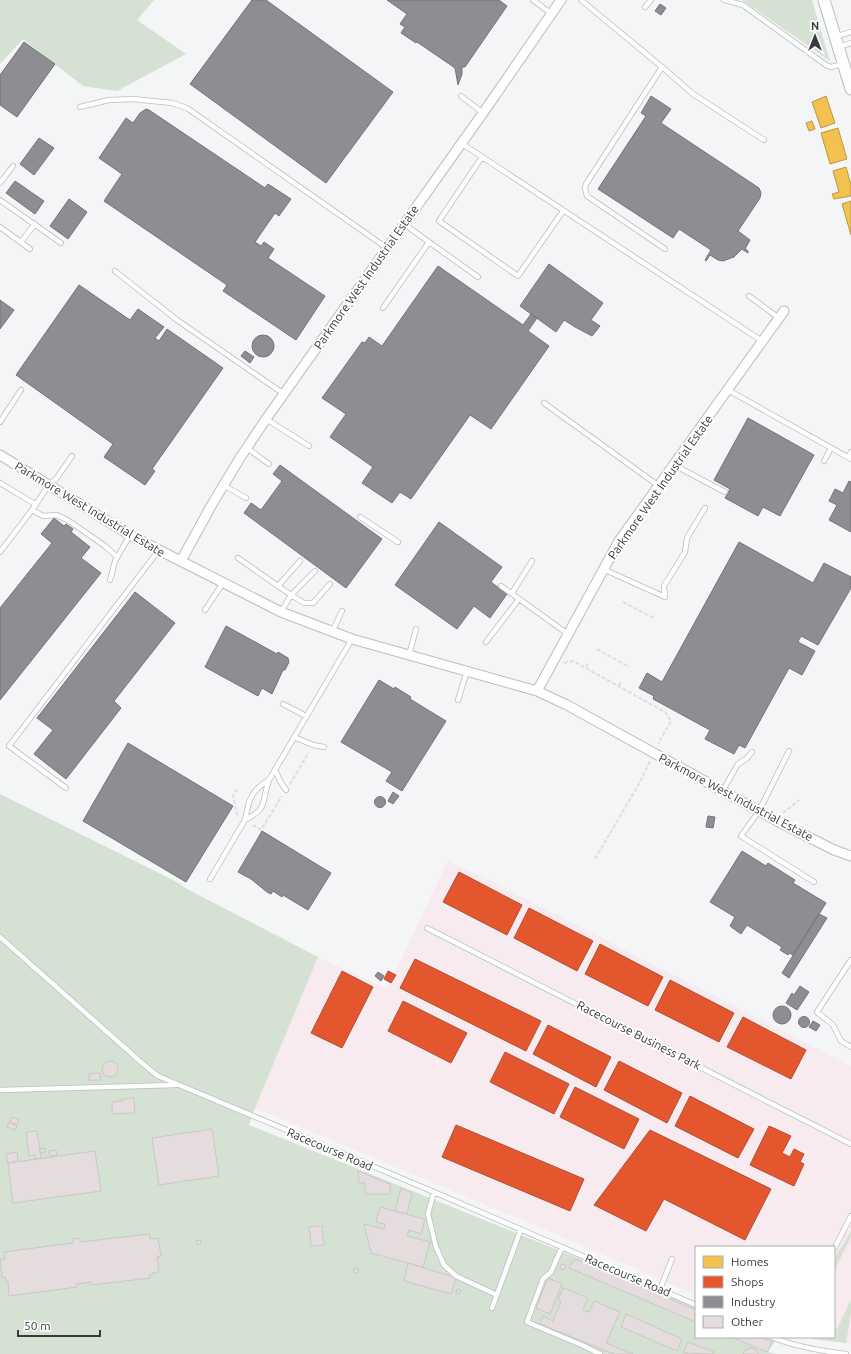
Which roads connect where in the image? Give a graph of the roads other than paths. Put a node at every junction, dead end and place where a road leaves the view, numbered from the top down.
1 (533, 0) edge
2 (561, 0) edge
3 (581, 0) edge
4 (650, 0) edge
5 (724, 0) edge
6 (824, 0) edge
7 (645, 7) dead end
8 (552, 14) junction
9 (851, 32) edge
10 (837, 43) junction
11 (851, 43) edge
12 (844, 64) junction
13 (662, 67) junction
14 (851, 89) edge
15 (461, 96) dead end
16 (80, 107) dead end
17 (483, 112) junction
18 (764, 140) dead end
19 (461, 143) junction
20 (482, 157) junction
21 (13, 166) dead end
22 (0, 183) edge
23 (0, 200) edge
24 (563, 211) junction
25 (35, 224) junction
26 (404, 224) junction
27 (0, 227) edge
28 (21, 242) junction
29 (429, 242) junction
30 (61, 243) dead end
31 (387, 248) junction
32 (30, 250) dead end
33 (665, 250) dead end
34 (115, 271) dead end
35 (478, 277) dead end
36 (749, 296) dead end
37 (383, 308) dead end
38 (781, 315) joint
39 (762, 341) junction
40 (21, 390) dead end
41 (728, 390) junction
42 (284, 394) junction
43 (544, 403) dead end
44 (266, 419) junction
45 (0, 422) edge
46 (309, 446) dead end
47 (247, 448) junction
48 (832, 448) junction
49 (851, 452) edge
50 (0, 455) edge
51 (72, 456) dead end
52 (850, 458) edge
53 (824, 461) dead end
54 (269, 464) dead end
55 (674, 466) junction
56 (0, 484) edge
57 (49, 485) junction
58 (223, 485) junction
59 (659, 486) junction
60 (725, 492) dead end
61 (246, 498) dead end
62 (35, 504) junction
63 (705, 508) dead end
64 (32, 510) junction
65 (360, 518) dead end
66 (130, 534) junction
67 (398, 542) dead end
68 (159, 550) junction
69 (0, 552) edge
70 (117, 557) junction
71 (238, 558) dead end
72 (182, 561) junction
73 (300, 561) dead end
74 (532, 561) dead end
75 (604, 569) junction
76 (315, 571) dead end
77 (110, 580) dead end
78 (223, 583) junction
79 (330, 584) dead end
80 (278, 586) junction
81 (501, 586) dead end
82 (512, 593) junction
83 (291, 595) junction
84 (519, 599) junction
85 (205, 610) dead end
86 (342, 611) dead end
87 (281, 612) junction
88 (416, 629) dead end
89 (332, 632) junction
90 (568, 634) junction
91 (352, 639) junction
92 (486, 642) dead end
93 (409, 655) junction
94 (467, 671) junction
95 (537, 691) junction
96 (458, 700) dead end
97 (283, 704) dead end
98 (306, 716) junction
99 (294, 737) junction
100 (324, 747) dead end
101 (789, 751) dead end
102 (752, 752) dead end
103 (275, 769) junction
104 (269, 780) junction
105 (66, 788) dead end
106 (286, 790) dead end
107 (723, 790) junction
108 (759, 811) junction
109 (245, 820) junction
110 (851, 856) edge
111 (210, 878) dead end
112 (814, 882) dead end
113 (427, 928) dead end
114 (0, 937) edge
115 (851, 960) edge
116 (851, 1047) edge
117 (179, 1085) junction
118 (0, 1090) edge
119 (851, 1144) edge
120 (434, 1192) junction
121 (851, 1216) edge
122 (521, 1230) junction
123 (562, 1247) junction
124 (835, 1247) edge
125 (672, 1259) dead end
126 (660, 1289) junction
127 (497, 1295) junction
128 (695, 1305) edge
129 (492, 1308) dead end
130 (781, 1339) edge
131 (600, 1354) edge
132 (846, 1354) edge

1 - 8 lane
2 - 8 street, Parkmore West Industrial Estate
3 - 13 lane
4 - 7 lane
5 - 12 lane
6 - 10 street
8 - 17 street, Parkmore West Industrial Estate
9 - 10 lane
10 - 11 lane
10 - 12 street
12 - 14 street
13 - 18 lane
13 - 33 lane
15 - 17 lane
16 - 31 lane
17 - 19 street, Parkmore West Industrial Estate
19 - 20 lane
19 - 26 street, Parkmore West Industrial Estate
20 - 24 lane
20 - 24 lane
21 - 22 lane
23 - 25 lane
24 - 39 lane
25 - 28 lane
25 - 30 lane
26 - 29 lane
26 - 31 street, Parkmore West Industrial Estate
27 - 28 lane
28 - 32 lane
29 - 35 lane
29 - 37 lane
31 - 42 street, Parkmore West Industrial Estate
34 - 42 lane
36 - 38 lane
38 - 39 street, Parkmore West Industrial Estate
39 - 41 street, Parkmore West Industrial Estate
40 - 45 lane
41 - 48 lane
41 - 55 street, Parkmore West Industrial Estate
42 - 44 street, Parkmore West Industrial Estate
43 - 59 lane
44 - 46 lane
44 - 47 street, Parkmore West Industrial Estate
47 - 54 lane
47 - 58 street, Parkmore West Industrial Estate
48 - 52 lane
48 - 53 lane
49 - 52 lane
50 - 57 street, Parkmore West Industrial Estate
51 - 57 lane
55 - 59 street, Parkmore West Industrial Estate
55 - 60 lane
56 - 62 lane
57 - 62 lane
57 - 66 street, Parkmore West Industrial Estate
58 - 61 lane
58 - 72 street, Parkmore West Industrial Estate
59 - 75 street, Parkmore West Industrial Estate
62 - 64 lane
63 - 75 lane
64 - 69 lane
64 - 70 lane
65 - 67 lane
66 - 68 street, Parkmore West Industrial Estate
66 - 70 lane
68 - 72 street, Parkmore West Industrial Estate
68 - 105 lane
70 - 77 lane
71 - 80 lane
72 - 78 street, Parkmore West Industrial Estate
73 - 80 lane
74 - 82 lane
75 - 90 street, Parkmore West Industrial Estate
76 - 83 lane
78 - 85 lane
78 - 87 street, Parkmore West Industrial Estate
79 - 83 lane
80 - 83 lane
81 - 82 lane
82 - 84 lane
83 - 87 lane
84 - 90 lane
84 - 92 lane
86 - 89 lane
87 - 89 street, Parkmore West Industrial Estate
88 - 93 lane
89 - 91 street, Parkmore West Industrial Estate
90 - 95 street, Parkmore West Industrial Estate
91 - 93 street, Parkmore West Industrial Estate
91 - 98 lane
93 - 94 street, Parkmore West Industrial Estate
94 - 95 street, Parkmore West Industrial Estate
94 - 96 lane
95 - 107 street, Parkmore West Industrial Estate
97 - 98 lane
98 - 99 lane
99 - 100 lane
99 - 103 lane
101 - 108 lane
102 - 107 lane
103 - 104 lane
103 - 106 lane
104 - 109 lane
104 - 109 lane
107 - 108 street, Parkmore West Industrial Estate
108 - 110 street, Parkmore West Industrial Estate
108 - 112 lane
109 - 111 lane
113 - 119 lane, Racecourse Business Park
114 - 117 lane, Racecourse Road
115 - 116 lane
117 - 118 lane
117 - 120 lane, Racecourse Road
120 - 122 lane, Racecourse Road
120 - 127 lane
121 - 124 lane
122 - 123 lane, Racecourse Road
122 - 127 lane
123 - 126 lane, Racecourse Road
123 - 131 lane
125 - 126 lane
126 - 128 lane, Racecourse Road
127 - 129 lane
130 - 132 lane

